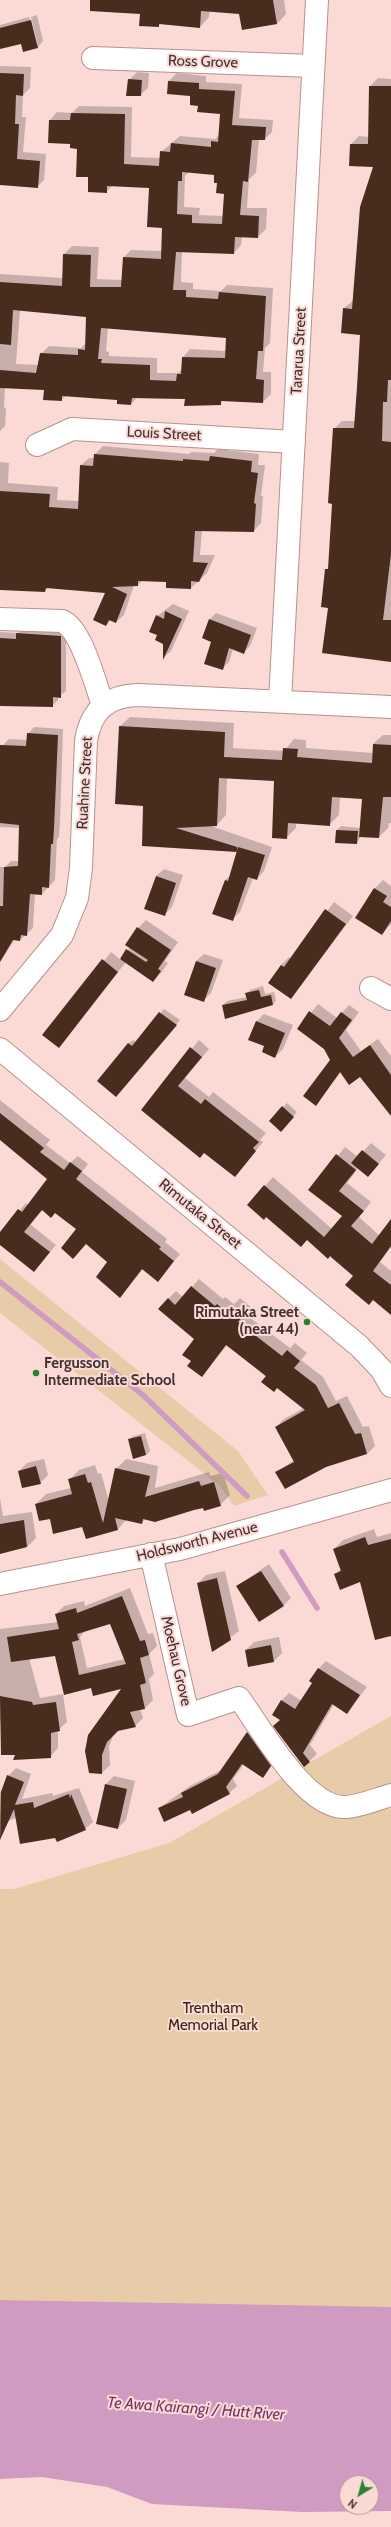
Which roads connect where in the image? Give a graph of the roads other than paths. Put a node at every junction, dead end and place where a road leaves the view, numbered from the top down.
1 (317, 0) edge
2 (93, 58) dead end
3 (313, 66) junction
4 (294, 442) junction
5 (37, 445) dead end
6 (0, 619) edge
7 (280, 701) junction
8 (103, 705) junction
9 (391, 707) edge
10 (371, 988) dead end
11 (391, 999) edge
12 (0, 1010) edge
13 (0, 1049) edge
14 (391, 1386) edge
15 (391, 1490) edge
16 (151, 1554) junction
17 (0, 1584) edge
18 (391, 1795) edge

1 - 3 street, Tararua Street
2 - 3 street, Ross Grove
3 - 4 street, Tararua Street
4 - 5 street, Louis Street
4 - 7 street, Tararua Street
6 - 8 street
7 - 8 street
7 - 9 street
8 - 12 street, Ruahine Street
10 - 11 street
13 - 14 street, Rimutaka Street
15 - 16 street, Holdsworth Avenue
16 - 17 street, Holdsworth Avenue
16 - 18 street, Moehau Grove

